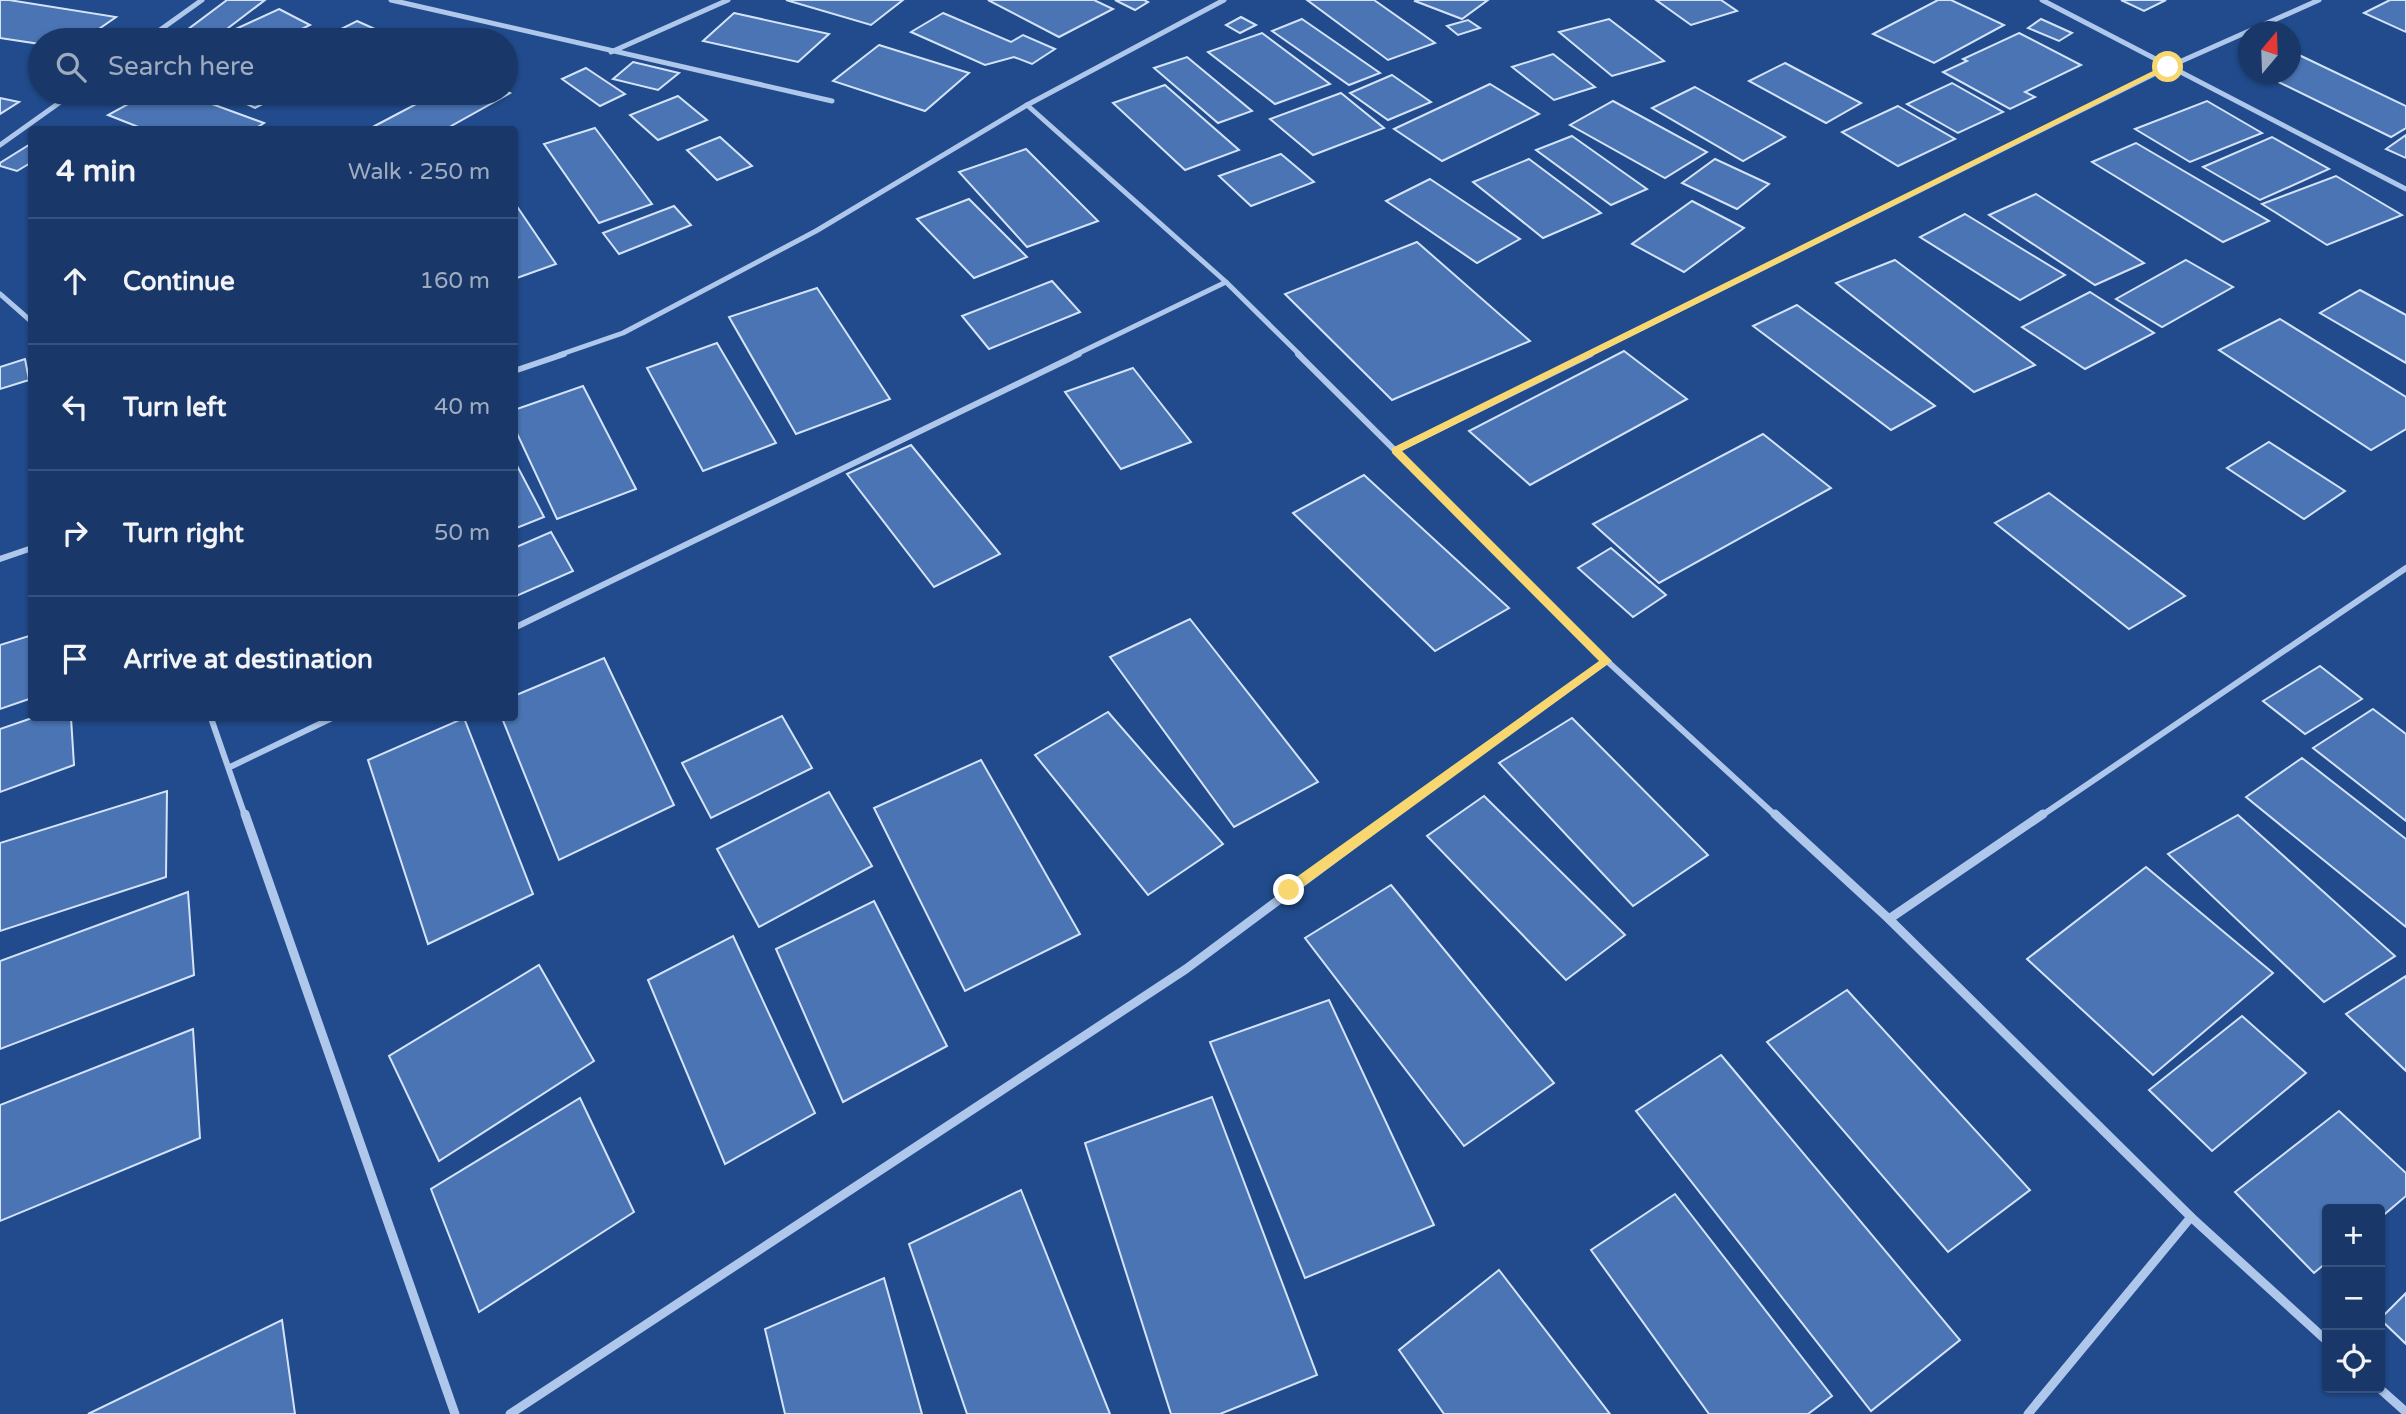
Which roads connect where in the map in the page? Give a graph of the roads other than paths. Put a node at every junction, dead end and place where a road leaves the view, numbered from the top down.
1 (202, 0) edge
2 (391, 0) edge
3 (728, 0) edge
4 (1224, 0) edge
5 (2042, 0) edge
6 (2319, 0) edge
7 (163, 28) edge
8 (509, 28) edge
9 (518, 30) edge
10 (611, 52) junction
11 (2168, 67) junction
12 (832, 101) dead end
13 (56, 105) edge
14 (1027, 105) junction
15 (0, 145) edge
16 (2406, 189) edge
17 (1226, 282) junction
18 (0, 294) edge
19 (28, 318) edge
20 (518, 370) edge
21 (1395, 451) junction
22 (28, 549) edge
23 (0, 559) edge
24 (2406, 568) edge
25 (518, 626) edge
26 (1607, 661) junction
27 (212, 721) edge
28 (326, 721) edge
29 (230, 767) junction
30 (1889, 919) junction
31 (2190, 1217) junction
32 (2322, 1336) edge
33 (2385, 1393) edge
34 (2406, 1412) edge
35 (456, 1414) edge
36 (509, 1414) edge
37 (2028, 1414) edge

1 - 7 street
2 - 8 street
3 - 10 street
4 - 14 street
5 - 11 street
6 - 11 street
9 - 10 street
10 - 12 street
11 - 16 street
11 - 21 street
13 - 15 street
14 - 17 street
14 - 20 street
17 - 21 street
17 - 25 street
18 - 19 street
21 - 26 street
22 - 23 street
24 - 30 street
26 - 30 street
26 - 36 street
27 - 29 street
28 - 29 street
29 - 35 street
30 - 31 street
31 - 32 street
31 - 37 street
33 - 34 street

